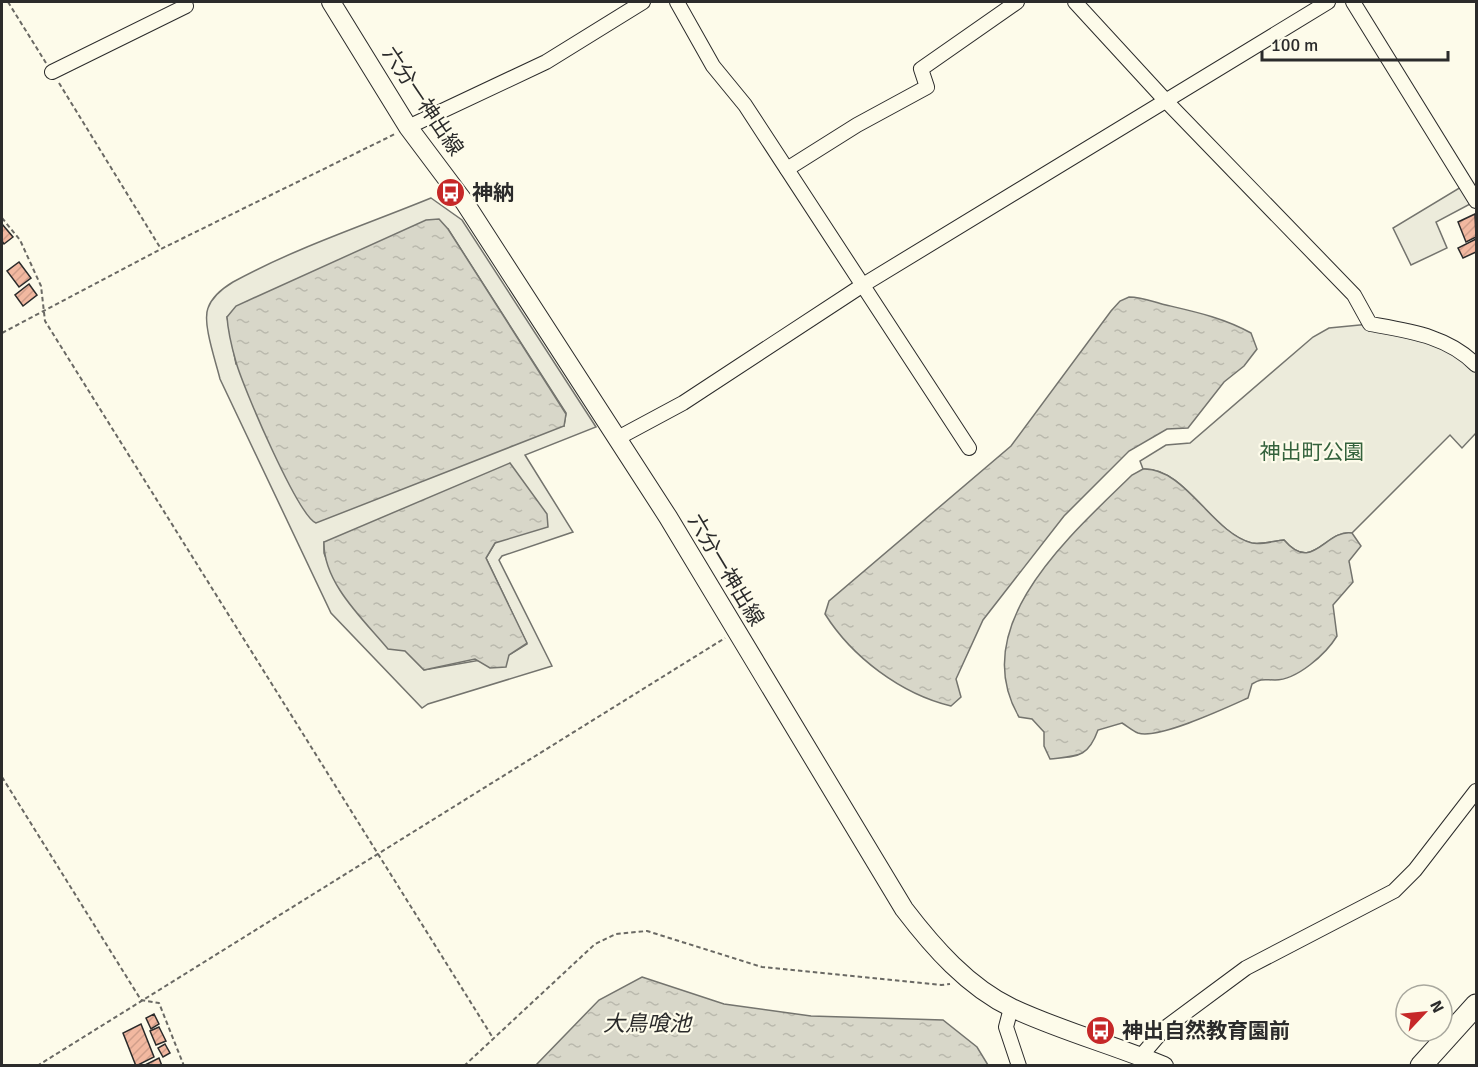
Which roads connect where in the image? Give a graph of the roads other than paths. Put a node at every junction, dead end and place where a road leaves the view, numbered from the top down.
1 (183, 2) edge
2 (331, 2) edge
3 (644, 2) edge
4 (676, 2) edge
5 (1017, 2) edge
6 (1075, 2) edge
7 (1328, 2) edge
8 (1353, 2) edge
9 (52, 72) road end
10 (1166, 101) junction
11 (408, 127) junction
12 (787, 169) junction
13 (1476, 201) edge
14 (862, 285) junction
15 (1476, 365) edge
16 (616, 439) junction
17 (969, 448) dead end
18 (1476, 791) edge
19 (1476, 1005) edge
20 (1011, 1008) junction
21 (1141, 1056) junction
22 (1019, 1065) edge
23 (1164, 1065) edge
24 (1421, 1065) edge

1 - 9 street
2 - 11 main road, 六分一神出線
3 - 11 street
4 - 12 street
5 - 12 street
6 - 10 street
7 - 10 street
8 - 13 street
10 - 14 street
10 - 15 street
11 - 16 main road, 六分一神出線
12 - 14 street
14 - 16 street
14 - 17 street
16 - 20 main road, 六分一神出線
18 - 21 street
19 - 24 highway
20 - 21 main road, 六分一神出線
20 - 22 street
21 - 23 main road, 六分一神出線

